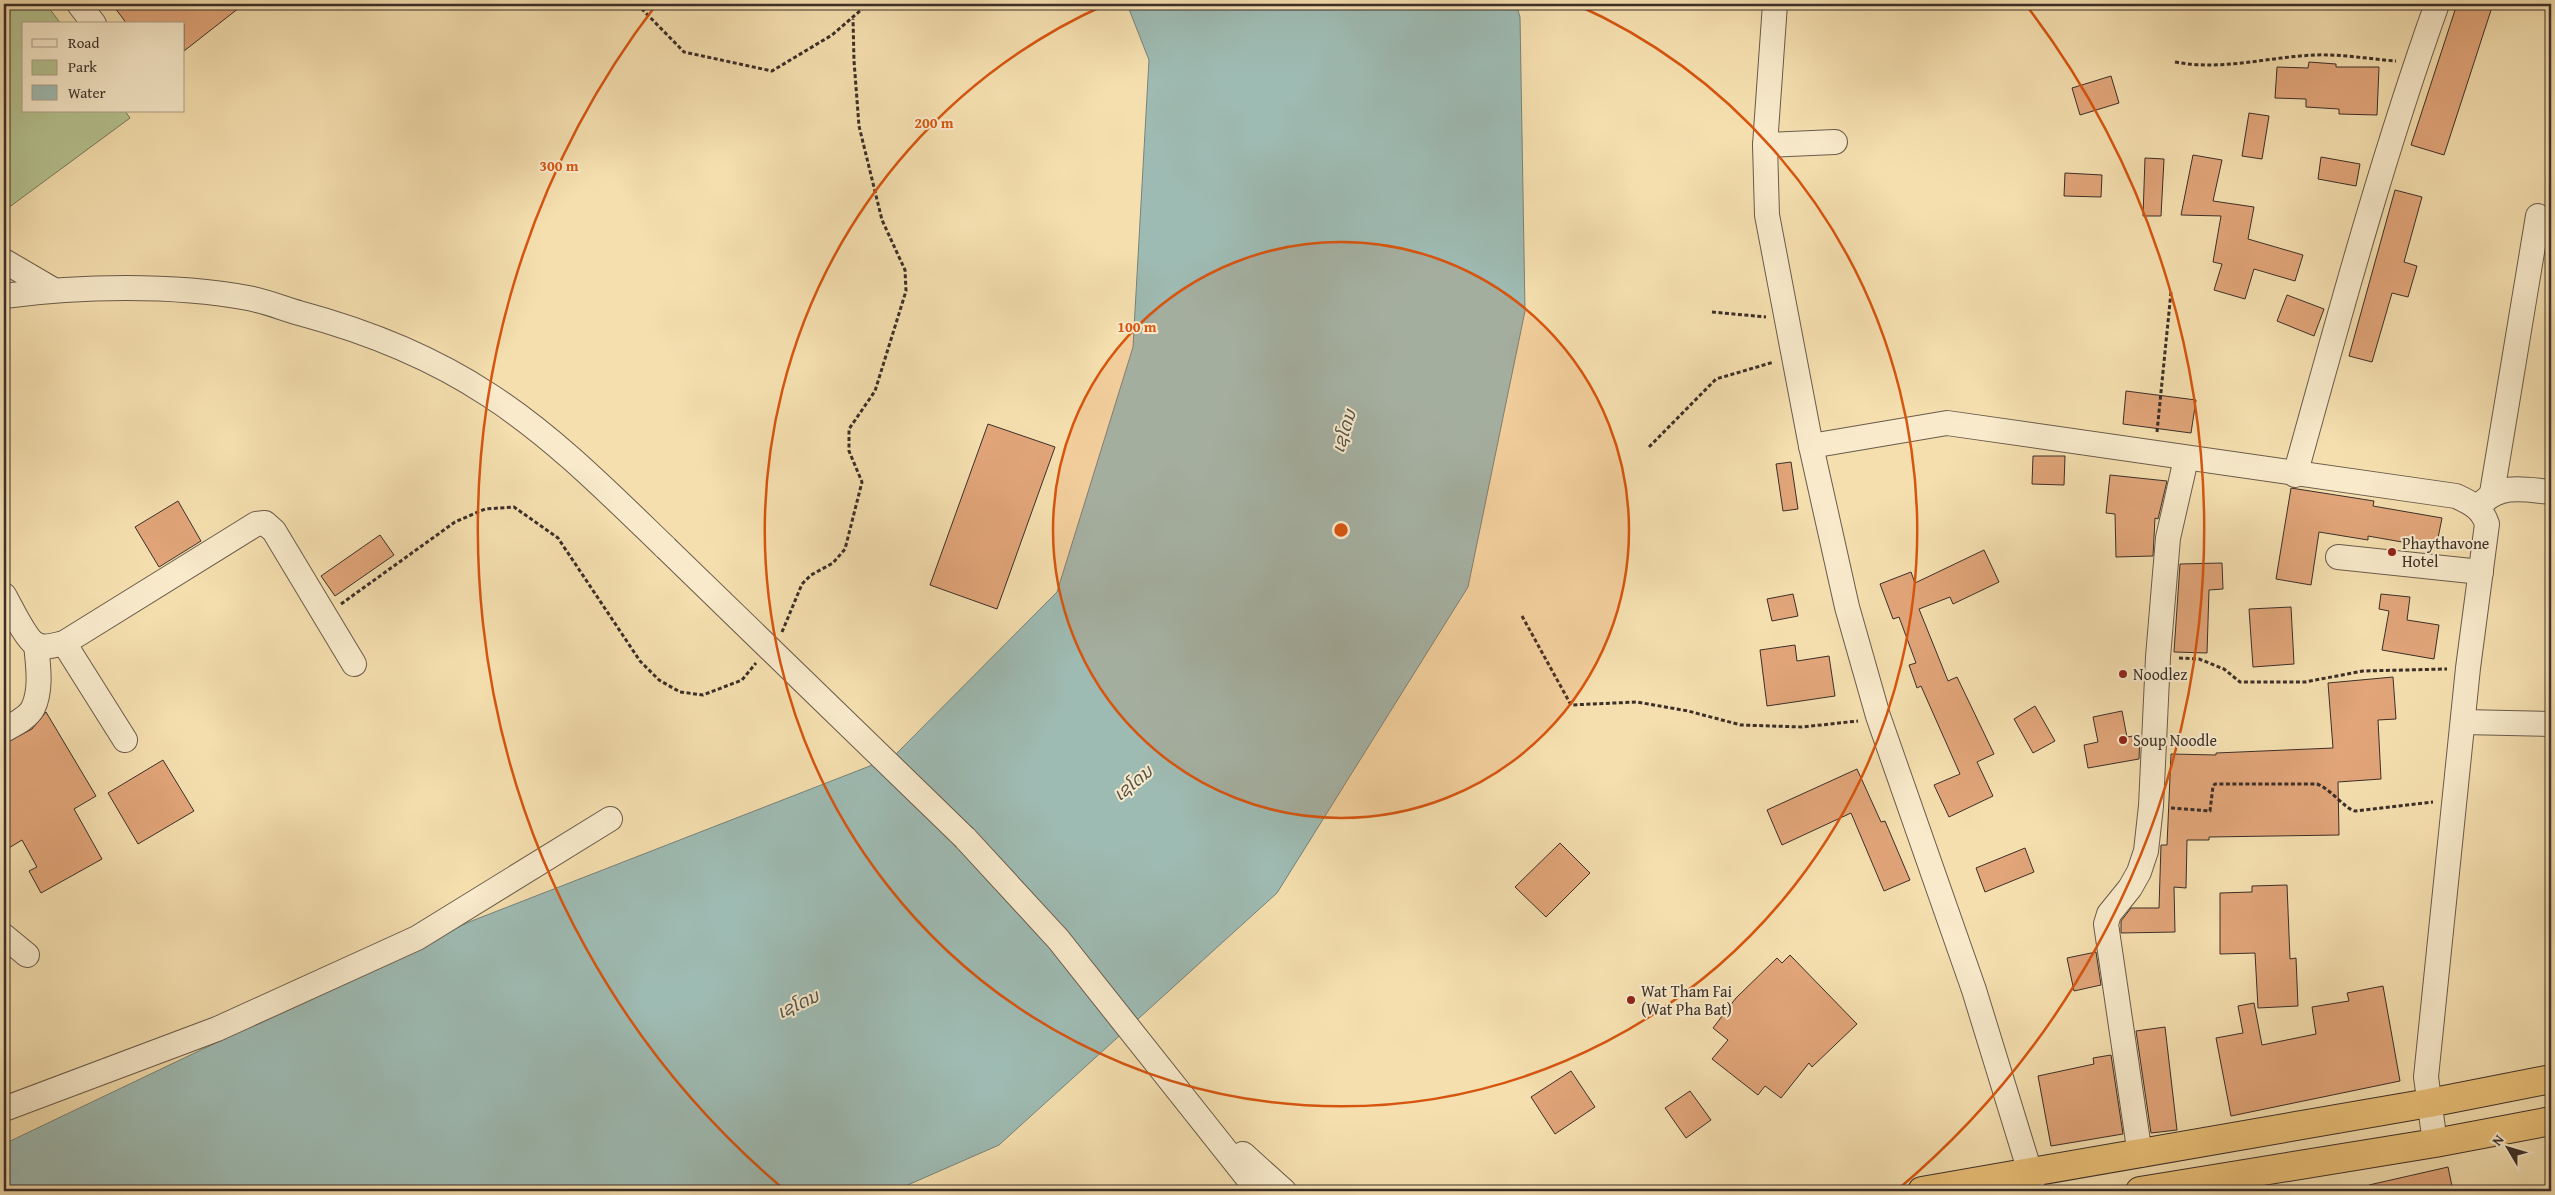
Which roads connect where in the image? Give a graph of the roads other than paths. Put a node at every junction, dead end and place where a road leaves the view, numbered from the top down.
1 (79, 4) edge
2 (1775, 4) edge
3 (2437, 4) edge
4 (92, 22) edge
5 (1836, 142) dead end
6 (1764, 145) junction
7 (2538, 216) dead end
8 (4, 261) edge
9 (52, 290) junction
10 (4, 296) edge
11 (1811, 446) junction
12 (2186, 459) junction
13 (2295, 475) junction
14 (2551, 492) edge
15 (2485, 500) junction
16 (2338, 557) dead end
17 (2481, 572) junction
18 (4, 595) edge
19 (64, 643) junction
20 (36, 644) junction
21 (354, 664) dead end
22 (2463, 722) junction
23 (2551, 724) edge
24 (4, 730) edge
25 (125, 740) dead end
26 (610, 819) dead end
27 (4, 936) edge
28 (27, 955) dead end
29 (2551, 1079) edge
30 (2429, 1103) junction
31 (1188, 1105) junction
32 (4, 1109) edge
33 (2551, 1121) edge
34 (2435, 1143) junction
35 (2140, 1155) junction
36 (2031, 1181) edge
37 (1258, 1191) edge
38 (1284, 1191) edge
39 (1922, 1191) edge
40 (2150, 1191) edge

1 - 4 street
2 - 6 street
3 - 13 street
5 - 6 street
6 - 11 street
7 - 15 street
8 - 9 street
9 - 10 street
9 - 31 street, bridge
11 - 12 street
11 - 36 street
12 - 13 street
12 - 35 street
13 - 15 street
14 - 15 street
15 - 17 street
16 - 17 street
17 - 22 street
18 - 20 street
19 - 20 street
19 - 21 street
19 - 25 street
20 - 24 street
22 - 23 street
22 - 30 street
26 - 32 street
27 - 28 street
29 - 30 highway
30 - 34 street
30 - 35 highway
31 - 37 street
31 - 38 street
33 - 34 highway
34 - 40 highway
35 - 36 highway
36 - 39 highway

